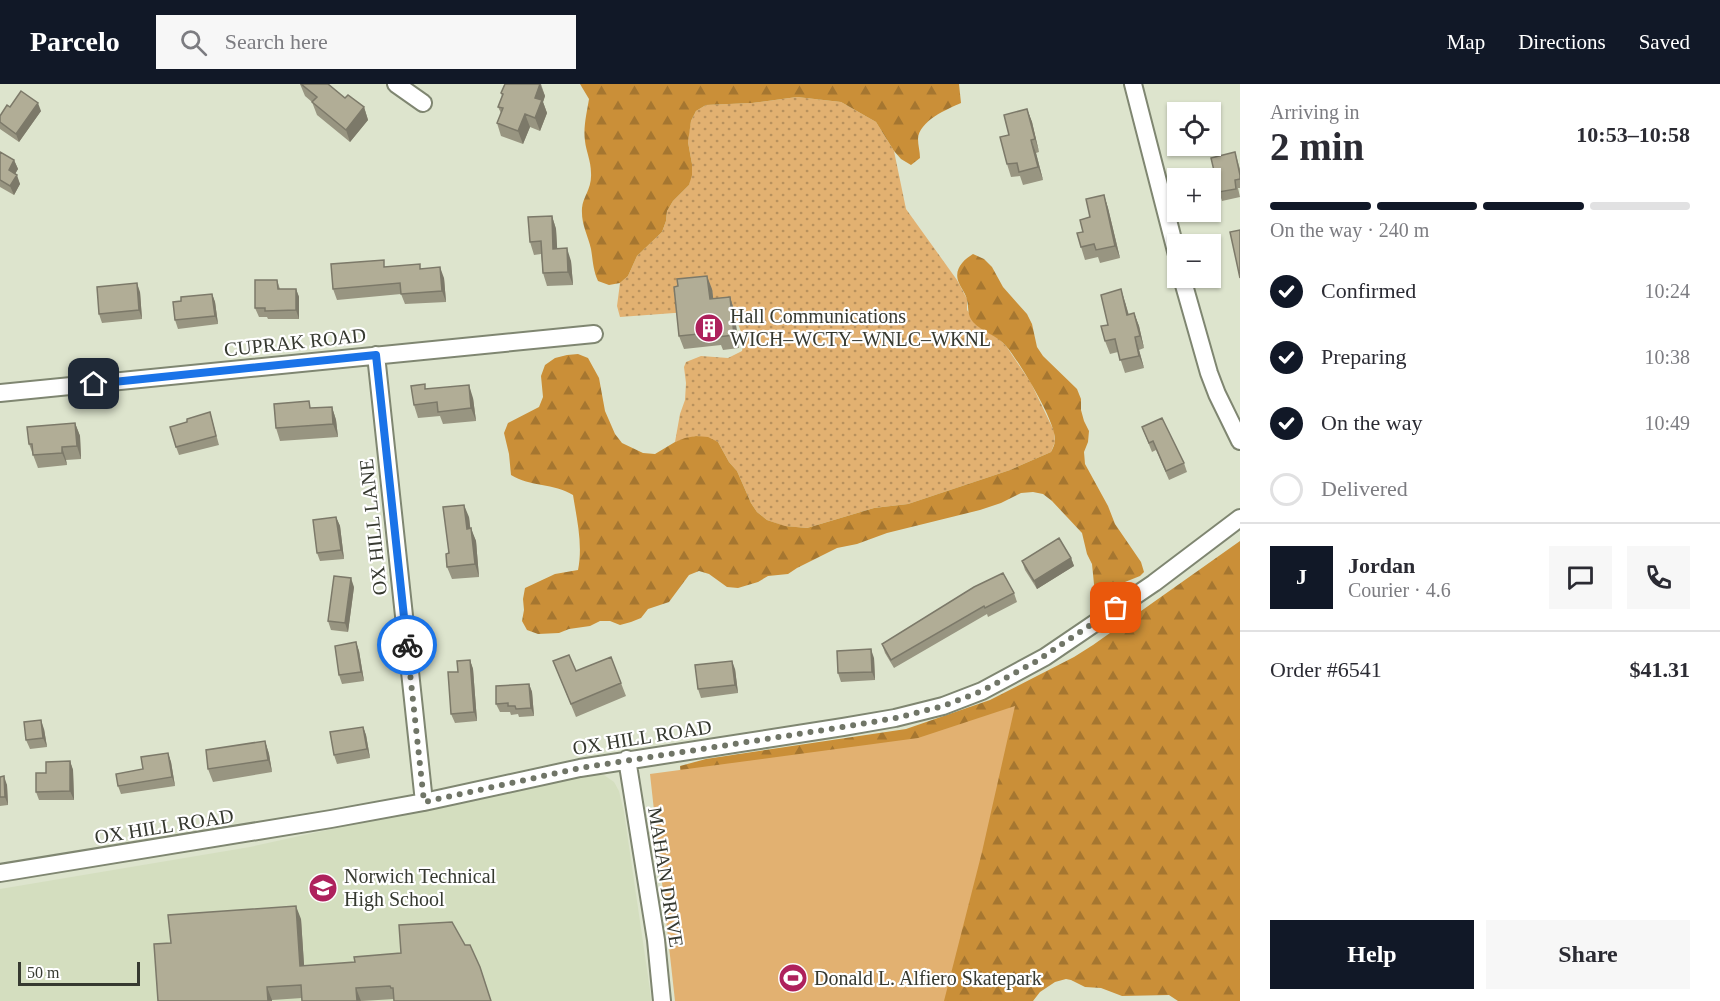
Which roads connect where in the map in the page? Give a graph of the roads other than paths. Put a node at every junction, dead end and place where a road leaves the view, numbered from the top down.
1 (396, 84) edge
2 (1133, 84) edge
3 (423, 103) dead end
4 (1172, 234) edge
5 (1185, 288) edge
6 (594, 334) dead end
7 (376, 355) junction
8 (0, 393) edge
9 (1240, 441) edge
10 (1240, 518) edge
11 (627, 759) junction
12 (424, 802) junction
13 (0, 873) edge
14 (662, 1001) edge

1 - 3 street
2 - 4 street
5 - 9 street
6 - 7 street, CUPRAK ROAD
7 - 8 street, CUPRAK ROAD
7 - 12 street, OX HILL LANE
10 - 11 street, OX HILL ROAD
11 - 12 street, OX HILL ROAD
11 - 14 street, MAHAN DRIVE
12 - 13 street, OX HILL ROAD

